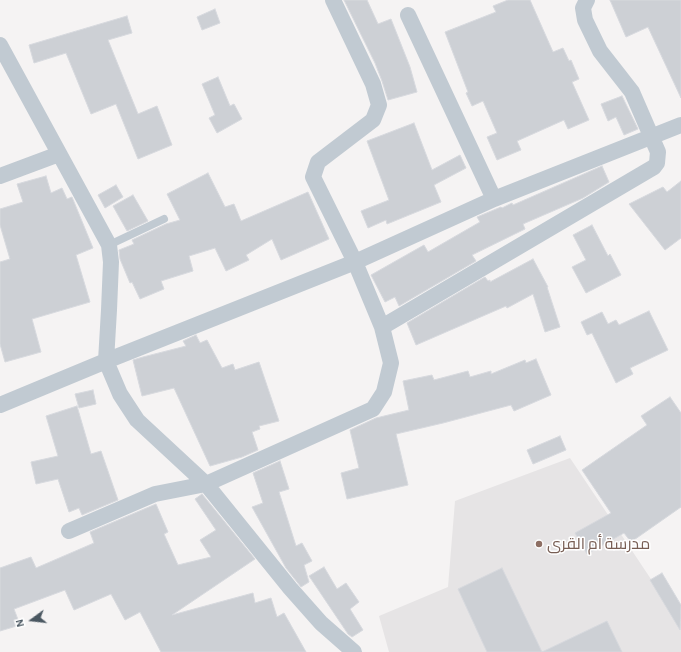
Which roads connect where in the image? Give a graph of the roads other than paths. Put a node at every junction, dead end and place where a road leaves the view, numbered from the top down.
1 (333, 0) edge
2 (587, 0) edge
3 (408, 15) dead end
4 (0, 45) edge
5 (681, 125) edge
6 (652, 137) junction
7 (59, 154) junction
8 (0, 176) edge
9 (494, 199) junction
10 (164, 219) dead end
11 (109, 245) junction
12 (355, 262) junction
13 (382, 327) junction
14 (106, 361) junction
15 (0, 405) edge
16 (206, 484) junction
17 (69, 531) dead end
18 (354, 652) edge

1 - 12 street
2 - 6 street
3 - 9 street
4 - 7 street
5 - 6 street
6 - 9 street
6 - 13 street
7 - 8 street
7 - 11 street
9 - 12 street
10 - 11 lane
11 - 14 street
12 - 13 street
12 - 14 street
13 - 16 street
14 - 15 street
14 - 16 street
16 - 17 street
16 - 18 street

